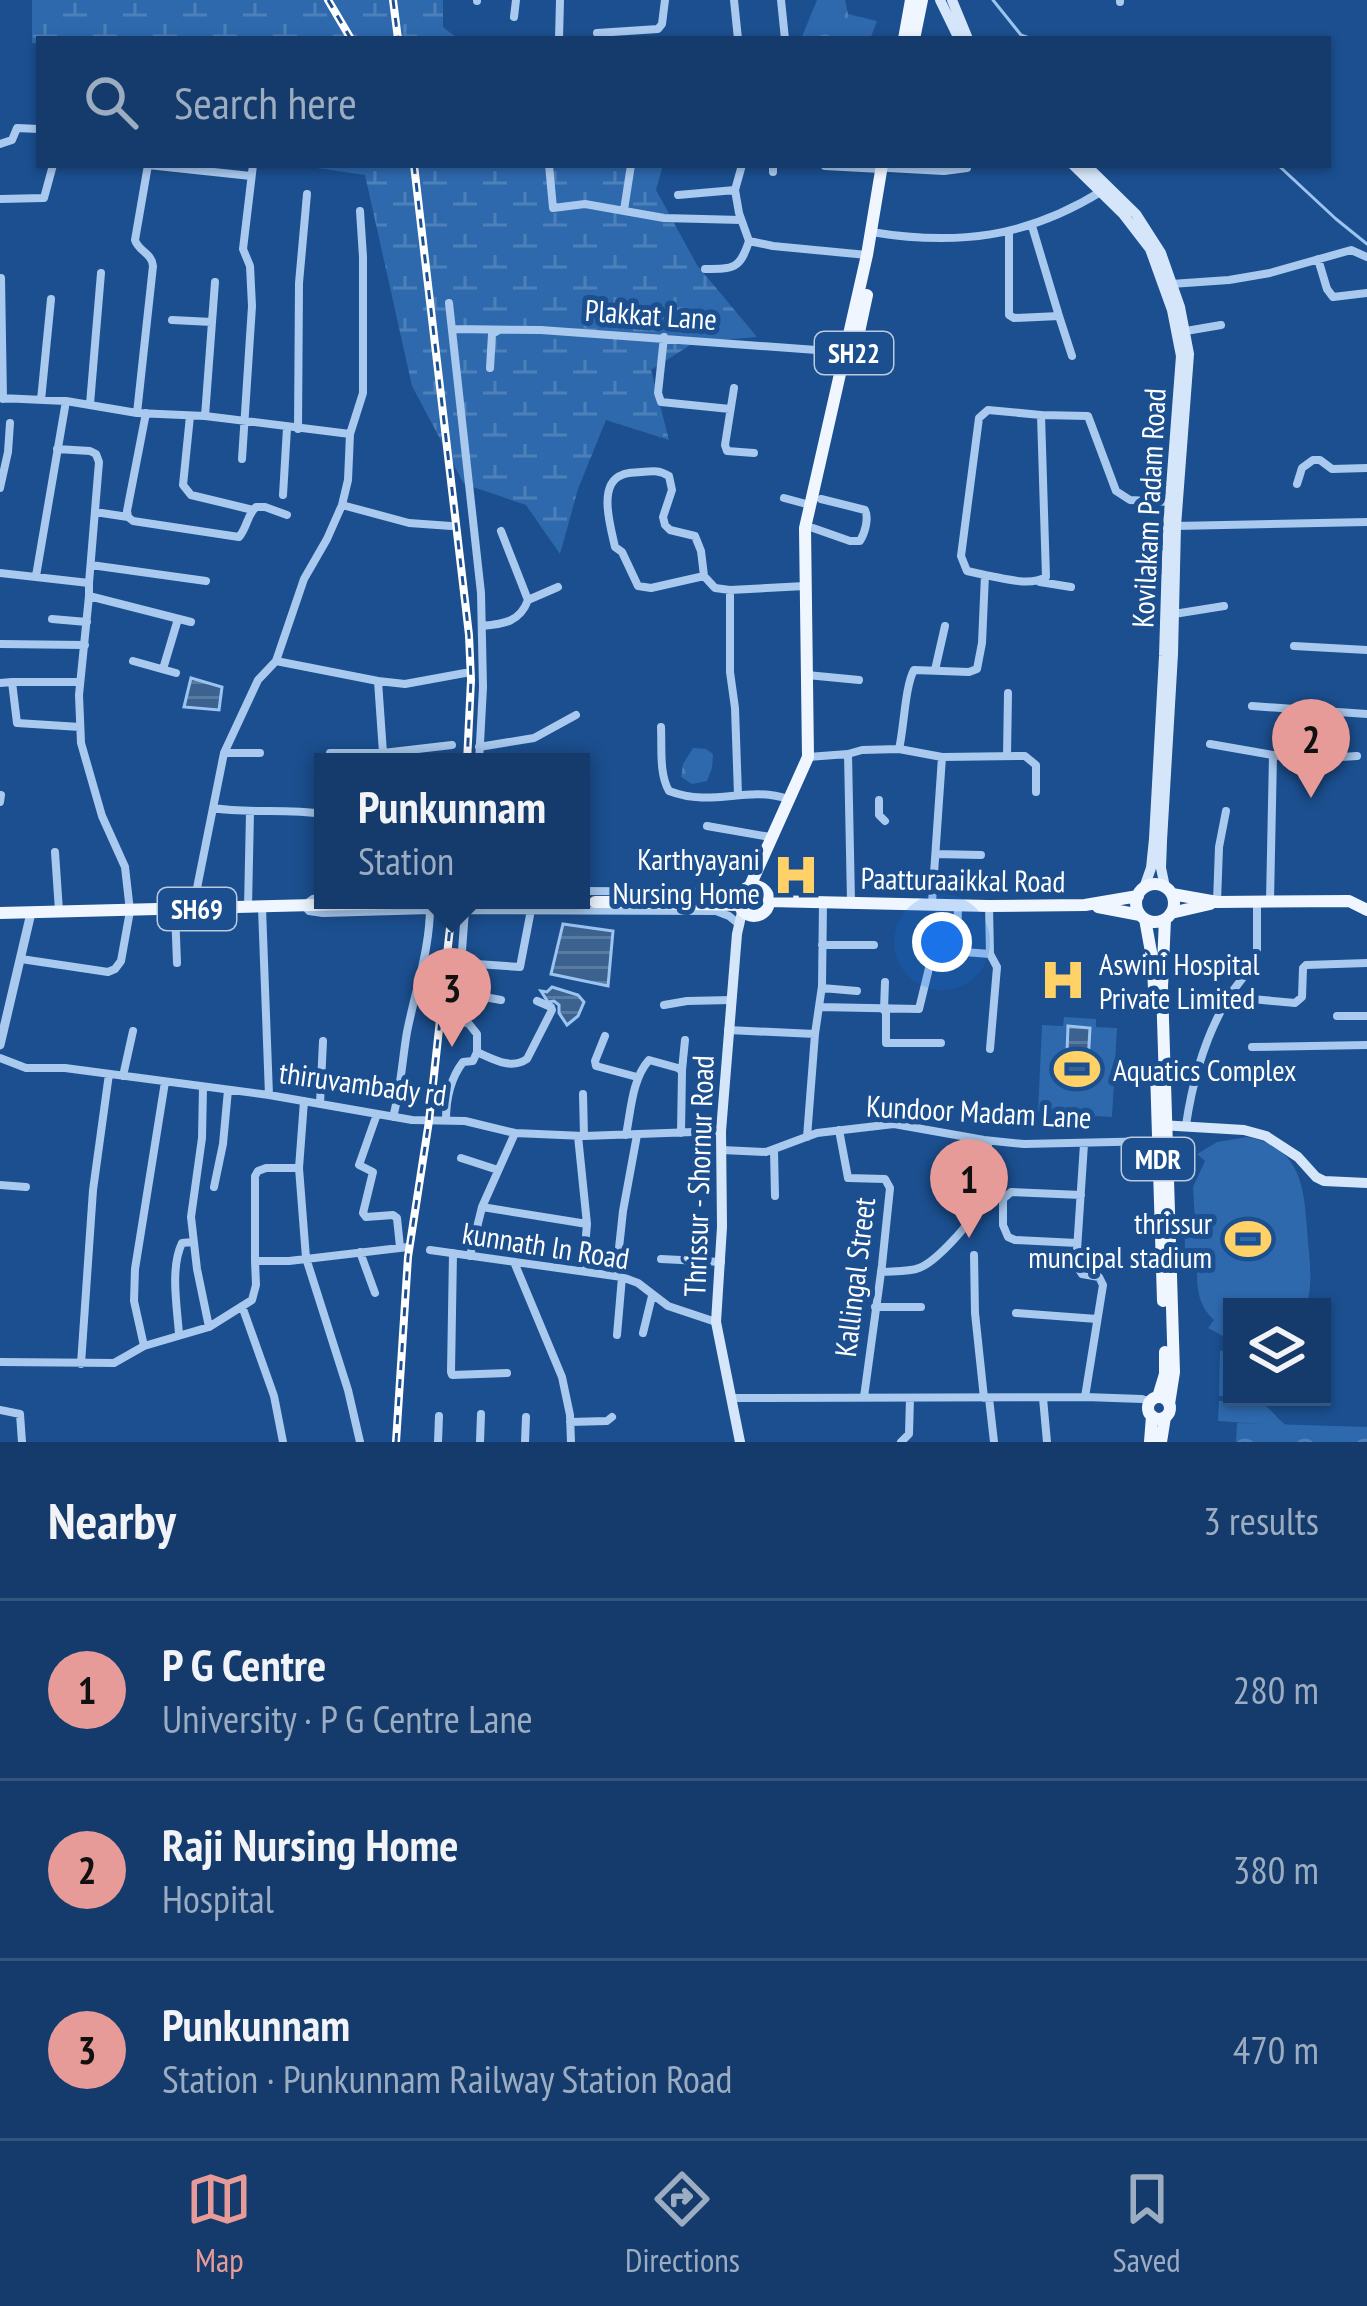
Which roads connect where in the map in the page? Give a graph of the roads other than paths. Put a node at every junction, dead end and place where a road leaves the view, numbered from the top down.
1 (515, 0) edge
2 (560, 0) edge
3 (665, 0) edge
4 (734, 0) edge
5 (781, 0) edge
6 (910, 0) edge
7 (922, 0) edge
8 (940, 0) edge
9 (952, 0) edge
10 (514, 17) dead end
11 (597, 33) dead end
12 (559, 36) edge
13 (738, 36) edge
14 (785, 36) edge
15 (904, 36) edge
16 (915, 36) edge
17 (962, 36) edge
18 (963, 36) edge
19 (36, 129) edge
20 (0, 144) edge
21 (52, 168) edge
22 (147, 168) edge
23 (175, 168) edge
24 (252, 168) edge
25 (549, 168) edge
26 (630, 168) edge
27 (741, 168) edge
28 (885, 168) edge
29 (900, 168) edge
30 (967, 168) edge
31 (1076, 168) edge
32 (1088, 168) edge
33 (251, 176) junction
34 (1105, 189) junction
35 (735, 190) junction
36 (307, 194) dead end
37 (678, 195) dead end
38 (0, 199) edge
39 (623, 210) junction
40 (360, 211) dead end
41 (741, 220) junction
42 (1032, 226) junction
43 (874, 232) junction
44 (1009, 232) junction
45 (749, 241) junction
46 (867, 255) junction
47 (1367, 257) edge
48 (1318, 259) junction
49 (705, 269) dead end
50 (101, 273) dead end
51 (2, 278) edge
52 (215, 282) dead end
53 (1168, 284) junction
54 (1367, 293) edge
55 (50, 299) dead end
56 (449, 302) dead end
57 (1059, 316) junction
58 (172, 320) dead end
59 (212, 322) junction
60 (1221, 325) dead end
61 (452, 329) junction
62 (501, 330) junction
63 (1186, 331) junction
64 (664, 337) junction
65 (846, 352) junction
66 (1072, 356) dead end
67 (490, 368) dead end
68 (734, 388) dead end
69 (2, 398) edge
70 (41, 400) junction
71 (66, 401) junction
72 (90, 404) junction
73 (730, 409) junction
74 (142, 413) junction
75 (1041, 415) junction
76 (190, 416) junction
77 (205, 416) junction
78 (244, 422) junction
79 (10, 423) dead end
80 (287, 428) junction
81 (298, 429) junction
82 (350, 434) junction
83 (4, 447) edge
84 (57, 449) junction
85 (754, 453) dead end
86 (242, 459) dead end
87 (1367, 468) edge
88 (1297, 484) dead end
89 (0, 488) edge
90 (283, 495) dead end
91 (784, 498) dead end
92 (816, 502) junction
93 (1170, 502) junction
94 (342, 505) junction
95 (254, 509) junction
96 (95, 512) junction
97 (287, 515) dead end
98 (128, 517) junction
99 (1367, 522) edge
100 (451, 526) dead end
101 (1172, 526) junction
102 (500, 531) dead end
103 (810, 533) junction
104 (91, 565) junction
105 (0, 573) edge
106 (985, 575) junction
107 (36, 576) junction
108 (704, 576) junction
109 (206, 581) dead end
110 (1039, 581) junction
111 (89, 583) junction
112 (558, 586) dead end
113 (806, 586) junction
114 (1072, 587) dead end
115 (730, 590) junction
116 (89, 596) junction
117 (528, 600) junction
118 (1224, 606) dead end
119 (1174, 614) junction
120 (52, 619) dead end
121 (178, 619) junction
122 (87, 622) junction
123 (190, 622) dead end
124 (482, 626) junction
125 (945, 626) dead end
126 (0, 644) edge
127 (85, 646) junction
128 (1294, 646) dead end
129 (1367, 650) edge
130 (133, 661) dead end
131 (276, 661) junction
132 (163, 669) junction
133 (935, 670) junction
134 (176, 673) dead end
135 (465, 673) dead end
136 (806, 675) junction
137 (859, 680) dead end
138 (12, 682) junction
139 (80, 682) junction
140 (378, 682) junction
141 (0, 683) edge
142 (1008, 693) dead end
143 (1252, 706) dead end
144 (1367, 714) edge
145 (576, 715) dead end
146 (0, 720) edge
147 (17, 723) junction
148 (80, 727) junction
149 (661, 727) dead end
150 (1210, 744) dead end
151 (452, 745) dead end
152 (479, 746) junction
153 (899, 749) junction
154 (331, 752) dead end
155 (224, 753) junction
156 (260, 753) dead end
157 (340, 753) edge
158 (384, 753) edge
159 (410, 753) edge
160 (479, 753) edge
161 (848, 754) junction
162 (1273, 754) junction
163 (1358, 755) dead end
164 (1006, 756) junction
165 (808, 757) junction
166 (942, 757) junction
167 (1036, 791) dead end
168 (738, 795) junction
169 (788, 799) junction
170 (879, 800) dead end
171 (213, 808) junction
172 (250, 812) junction
173 (1226, 812) dead end
174 (314, 813) edge
175 (885, 821) dead end
176 (706, 826) dead end
177 (770, 837) junction
178 (55, 852) dead end
179 (936, 854) junction
180 (981, 855) dead end
181 (600, 891) junction
182 (1169, 891) junction
183 (1141, 892) junction
184 (590, 894) edge
185 (590, 897) edge
186 (314, 899) edge
187 (769, 901) junction
188 (823, 902) junction
189 (850, 902) junction
190 (1217, 902) junction
191 (1264, 902) junction
192 (742, 903) junction
193 (932, 903) junction
194 (958, 904) junction
195 (1085, 904) junction
196 (305, 905) junction
197 (314, 905) edge
198 (989, 906) junction
199 (255, 908) junction
200 (382, 909) edge
201 (430, 909) edge
202 (465, 909) edge
203 (518, 909) edge
204 (175, 910) junction
205 (193, 910) junction
206 (531, 910) junction
207 (1367, 910) edge
208 (130, 911) junction
209 (600, 911) junction
210 (58, 912) junction
211 (0, 913) edge
212 (32, 913) junction
213 (1168, 916) junction
214 (1143, 917) junction
215 (822, 945) junction
216 (874, 945) dead end
217 (958, 952) junction
218 (989, 954) junction
219 (21, 959) junction
220 (177, 963) dead end
221 (461, 963) junction
222 (1367, 963) edge
223 (885, 982) dead end
224 (821, 988) junction
225 (1159, 990) junction
226 (856, 991) dead end
227 (457, 992) junction
228 (1232, 992) junction
229 (500, 1000) dead end
230 (731, 1000) junction
231 (537, 1001) dead end
232 (664, 1005) dead end
233 (819, 1007) junction
234 (885, 1010) junction
235 (1337, 1016) dead end
236 (1367, 1016) edge
237 (728, 1030) junction
238 (133, 1031) dead end
239 (815, 1034) junction
240 (605, 1036) dead end
241 (685, 1040) dead end
242 (323, 1041) dead end
243 (941, 1042) dead end
244 (0, 1045) edge
245 (1367, 1045) edge
246 (1252, 1046) dead end
247 (990, 1049) dead end
248 (477, 1052) junction
249 (0, 1058) edge
250 (682, 1071) junction
251 (110, 1074) junction
252 (122, 1076) junction
253 (637, 1077) junction
254 (165, 1082) junction
255 (203, 1087) junction
256 (228, 1090) junction
257 (583, 1094) dead end
258 (268, 1095) junction
259 (304, 1101) junction
260 (320, 1104) junction
261 (377, 1114) junction
262 (393, 1117) junction
263 (446, 1120) junction
264 (1161, 1125) junction
265 (1186, 1125) junction
266 (839, 1130) junction
267 (721, 1131) junction
268 (515, 1133) junction
269 (680, 1133) junction
270 (631, 1135) junction
271 (581, 1136) junction
272 (807, 1137) junction
273 (988, 1141) junction
274 (1161, 1141) junction
275 (1084, 1144) junction
276 (774, 1149) junction
277 (722, 1150) junction
278 (460, 1158) dead end
279 (299, 1168) junction
280 (498, 1170) junction
281 (1367, 1183) edge
282 (0, 1185) edge
283 (26, 1187) dead end
284 (214, 1187) dead end
285 (1082, 1195) junction
286 (775, 1196) dead end
287 (482, 1207) junction
288 (587, 1224) junction
289 (194, 1241) junction
290 (1077, 1243) junction
291 (430, 1250) dead end
292 (360, 1252) junction
293 (453, 1253) junction
294 (974, 1255) dead end
295 (470, 1256) junction
296 (306, 1258) junction
297 (661, 1259) dead end
298 (254, 1262) junction
299 (514, 1262) junction
300 (721, 1262) junction
301 (583, 1269) junction
302 (881, 1272) junction
303 (619, 1276) junction
304 (375, 1293) dead end
305 (652, 1296) junction
306 (242, 1306) junction
307 (921, 1306) dead end
308 (875, 1307) junction
309 (1016, 1313) dead end
310 (1097, 1319) junction
311 (716, 1322) junction
312 (208, 1327) junction
313 (643, 1333) dead end
314 (179, 1334) junction
315 (616, 1335) dead end
316 (144, 1346) junction
317 (0, 1362) edge
318 (81, 1364) junction
319 (507, 1373) dead end
320 (864, 1397) junction
321 (1085, 1397) junction
322 (731, 1398) junction
323 (910, 1398) junction
324 (987, 1398) junction
325 (1043, 1398) junction
326 (1159, 1407) junction
327 (0, 1410) edge
328 (481, 1414) dead end
329 (439, 1416) dead end
330 (526, 1417) dead end
331 (612, 1417) dead end
332 (570, 1422) junction
333 (22, 1442) edge
334 (283, 1442) edge
335 (360, 1442) edge
336 (438, 1442) edge
337 (480, 1442) edge
338 (525, 1442) edge
339 (572, 1442) edge
340 (740, 1442) edge
341 (902, 1442) edge
342 (994, 1442) edge
343 (1047, 1442) edge
344 (1150, 1442) edge
345 (1161, 1442) edge

1 - 10 street
2 - 12 street
3 - 11 street
4 - 13 street
5 - 14 street
6 - 15 main road
7 - 16 main road
8 - 17 main road
9 - 18 main road
19 - 20 street
21 - 38 street
22 - 74 street
23 - 33 street
24 - 33 street
25 - 39 street
26 - 39 street
27 - 35 street
28 - 43 main road, SH22
29 - 30 street
31 - 34 main road, Kovilakam Padam Road
32 - 34 main road, Kovilakam Padam Road
33 - 78 street
34 - 42 street
34 - 53 main road, Kovilakam Padam Road
35 - 37 street
35 - 41 street
36 - 81 street
39 - 41 street
40 - 82 street
41 - 45 street
42 - 44 street
42 - 57 street
43 - 44 street
43 - 46 main road, SH22
43 - 92 main road, SH22
44 - 57 street
45 - 46 street
45 - 49 street
46 - 65 main road, SH22
47 - 48 street
48 - 53 street
48 - 54 street
50 - 72 street
51 - 69 street
52 - 59 street
53 - 63 main road, Kovilakam Padam Road
53 - 93 main road, Kovilakam Padam Road
55 - 70 street
56 - 61 street
57 - 66 street
58 - 59 street
59 - 77 street
60 - 63 street
61 - 62 street, Plakkat Lane
61 - 124 street
62 - 64 street, Plakkat Lane
62 - 67 street
63 - 101 main road, Kovilakam Padam Road
64 - 65 street, Plakkat Lane
64 - 73 street
65 - 92 main road, SH22
68 - 73 street
69 - 70 street
70 - 71 street
71 - 72 street
71 - 84 street
72 - 74 street
73 - 85 street
74 - 76 street
74 - 98 street
75 - 93 street
75 - 106 street
75 - 110 street
76 - 77 street
76 - 95 street
77 - 78 street
78 - 80 street
78 - 86 street
79 - 83 street
80 - 81 street
80 - 90 street
81 - 82 street
82 - 94 street
83 - 89 street
84 - 96 street
84 - 107 street
87 - 88 street
91 - 92 street
92 - 103 main road, SH22
92 - 103 street
93 - 101 main road, Kovilakam Padam Road
94 - 100 street
94 - 131 street
95 - 97 street
95 - 98 street
96 - 98 street
96 - 104 street
99 - 101 street
101 - 119 main road, Kovilakam Padam Road
101 - 183 main road, Kovilakam Padam Road
102 - 117 street
103 - 113 main road, SH22
104 - 109 street
104 - 111 street
105 - 107 street
106 - 110 street
106 - 133 street
107 - 111 street
108 - 108 street
108 - 115 street
110 - 114 street
111 - 116 street
112 - 117 street
113 - 115 street
113 - 136 main road, SH22
115 - 168 street
116 - 121 street
116 - 122 street
117 - 124 street
118 - 119 street
119 - 182 main road, Kovilakam Padam Road
120 - 122 street
121 - 123 street
121 - 132 street
122 - 127 street
124 - 152 street
125 - 133 street
126 - 127 street
127 - 139 street
128 - 129 street
130 - 132 street
131 - 140 street
131 - 155 street
132 - 134 street
133 - 153 street
135 - 140 street
136 - 137 street
136 - 165 main road, SH22
138 - 139 street
138 - 141 street
138 - 147 street
139 - 148 street
140 - 158 street
142 - 164 street
143 - 144 street
145 - 152 street
146 - 147 street
147 - 148 street
148 - 208 street
149 - 168 street
150 - 162 street
151 - 159 street
152 - 160 street
153 - 161 street
153 - 166 street
154 - 157 street
155 - 156 street
155 - 171 street
161 - 165 street
161 - 189 street
162 - 163 street
162 - 191 street
164 - 166 street
164 - 167 street
165 - 169 main road, SH22
166 - 179 street
168 - 169 street
169 - 177 main road, SH22
170 - 175 street
171 - 172 street
171 - 205 street
172 - 174 street
172 - 199 street
173 - 190 street
176 - 177 street
177 - 192 main road, SH22
178 - 210 street
179 - 180 street
179 - 193 street
181 - 184 street
181 - 192 street
181 - 209 street
182 - 183 main road, SH69
182 - 190 main road, SH69
182 - 213 main road
183 - 195 main road, SH69
183 - 214 main road
185 - 192 main road, SH69, bridge
186 - 196 street
187 - 188 main road, Paatturaaikkal Road / SH69
187 - 192 main road, SH69
187 - 192 main road
188 - 189 main road, Paatturaaikkal Road / SH69
188 - 215 street
189 - 193 main road, Paatturaaikkal Road / SH69
190 - 191 main road, SH69
190 - 213 main road, SH69
191 - 207 main road, SH69
191 - 228 street
192 - 209 street
192 - 230 main road, Thrissur - Shornur Road
193 - 194 main road, Paatturaaikkal Road / SH69
194 - 198 main road, Paatturaaikkal Road / SH69
194 - 217 street
195 - 198 main road, Paatturaaikkal Road / SH69
195 - 214 main road, SH69
196 - 197 main road, SH69, bridge
196 - 199 main road, SH69
196 - 200 street
198 - 218 street
199 - 205 main road, SH69
199 - 258 street
201 - 262 street
202 - 221 street
203 - 206 street
204 - 205 main road, SH69
204 - 208 main road, SH69
204 - 220 street
206 - 209 street
206 - 221 street
208 - 210 main road, SH69
208 - 219 street
210 - 212 main road, SH69
211 - 212 main road, SH69
212 - 219 street
213 - 214 main road, SH69
213 - 225 main road, MDR
214 - 225 main road, MDR
215 - 216 street
215 - 224 street
217 - 218 street
217 - 234 street
218 - 247 street
219 - 244 street
221 - 227 street
222 - 228 street
223 - 234 street
224 - 226 street
224 - 233 street
225 - 264 main road, MDR
227 - 229 street
227 - 248 street
228 - 265 street
230 - 232 street
230 - 237 main road, Thrissur - Shornur Road
231 - 248 street
233 - 234 street
233 - 239 street
234 - 243 street
235 - 236 street
237 - 239 street
237 - 267 main road, Thrissur - Shornur Road
238 - 252 street
239 - 272 street
240 - 253 street
241 - 250 street
242 - 260 street
245 - 246 street
248 - 263 street
249 - 251 street, thiruvambady rd
250 - 253 street
250 - 269 street
251 - 252 street, thiruvambady rd
251 - 318 street
252 - 254 street, thiruvambady rd
253 - 270 street
254 - 255 street, thiruvambady rd
254 - 316 street
255 - 256 street, thiruvambady rd
255 - 289 street
256 - 258 street, thiruvambady rd
256 - 284 street
257 - 271 street
258 - 259 street, thiruvambady rd
259 - 260 street, thiruvambady rd
259 - 279 street
260 - 261 street, thiruvambady rd
261 - 262 street, thiruvambady rd
261 - 292 street
262 - 263 street, thiruvambady rd
263 - 268 street, thiruvambady rd
264 - 265 main road
264 - 274 main road, MDR
265 - 281 main road
266 - 272 street, Kundoor Madam Lane
266 - 273 street, Kundoor Madam Lane
266 - 302 street, Kallingal Street
267 - 269 street, thiruvambady rd
267 - 277 main road, Thrissur - Shornur Road
268 - 271 street, thiruvambady rd
268 - 280 street
269 - 270 street, thiruvambady rd
270 - 271 street, thiruvambady rd
270 - 303 street
271 - 288 street
272 - 276 street, Kundoor Madam Lane
273 - 275 street, Kundoor Madam Lane
273 - 302 street
274 - 275 street, Kundoor Madam Lane
274 - 326 main road, MDR
275 - 285 street
276 - 277 street, Kundoor Madam Lane
276 - 286 street
277 - 300 main road, Thrissur - Shornur Road
278 - 280 street
279 - 296 street
279 - 298 street
280 - 287 street
282 - 283 street
285 - 290 street
285 - 290 street
287 - 288 street
287 - 295 street
288 - 301 street
289 - 312 street
289 - 314 street
290 - 310 street
291 - 293 street, kunnath ln Road
292 - 296 street
292 - 304 street
293 - 295 street, kunnath ln Road
293 - 319 street
294 - 324 street
295 - 299 street, kunnath ln Road
296 - 298 street
296 - 335 street
297 - 300 street
298 - 306 street
299 - 301 street, kunnath ln Road
299 - 332 street
300 - 311 main road, Thrissur - Shornur Road
301 - 303 street, kunnath ln Road
302 - 308 street, Kallingal Street
303 - 305 street, kunnath ln Road
303 - 315 street
305 - 311 street, kunnath ln Road
305 - 313 street
306 - 312 street
306 - 334 street
307 - 308 street
308 - 320 street, Kallingal Street
309 - 310 street
310 - 321 street
311 - 322 main road, Thrissur - Shornur Road
312 - 314 street
314 - 316 street
316 - 318 street
317 - 318 street
320 - 322 street
320 - 323 street
321 - 325 street
321 - 326 street
322 - 340 main road, Thrissur - Shornur Road
323 - 324 street
323 - 341 street
324 - 325 street
324 - 342 street
325 - 343 street
326 - 344 main road
326 - 345 main road
327 - 333 street
328 - 337 street
329 - 336 street
330 - 338 street
331 - 332 street
332 - 339 street

